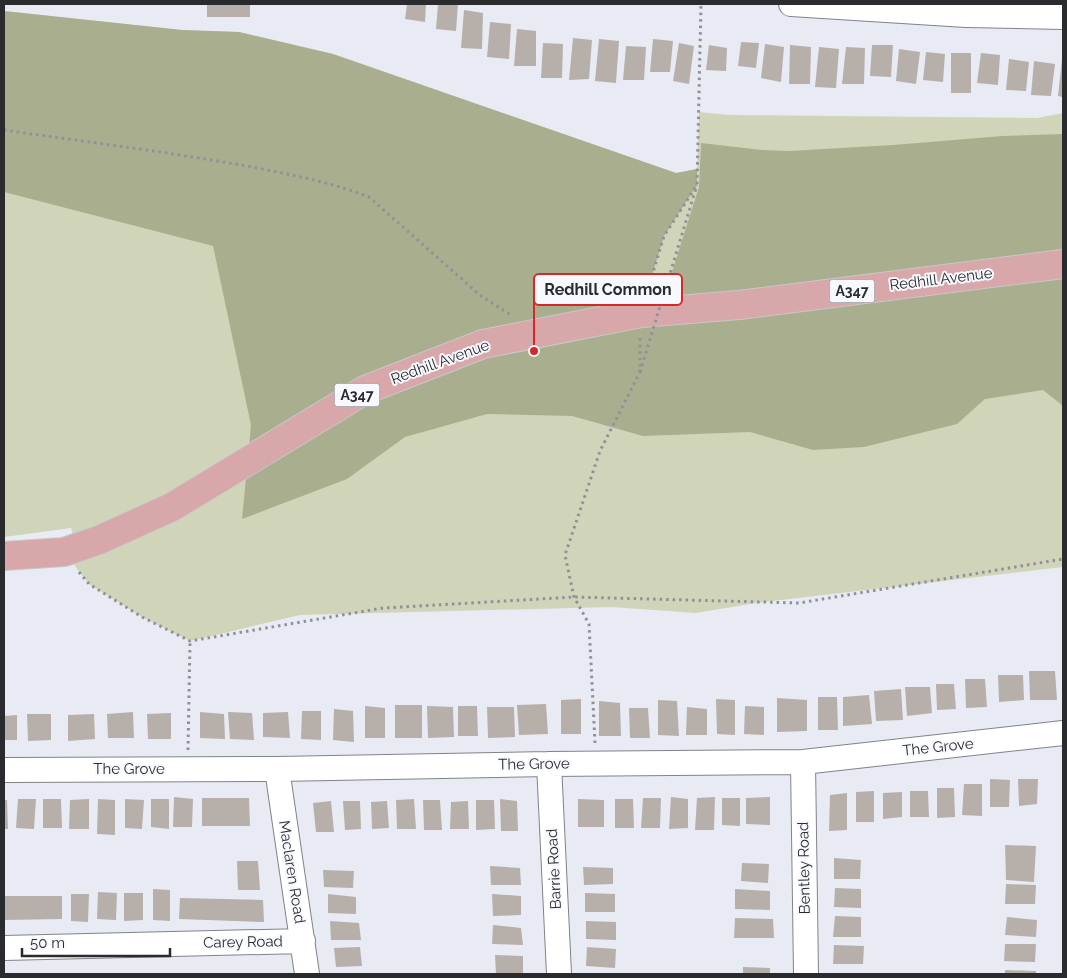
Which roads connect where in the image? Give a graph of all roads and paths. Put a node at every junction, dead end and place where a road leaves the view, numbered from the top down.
1 (701, 4) edge
2 (791, 4) edge
3 (1063, 17) edge
4 (4, 130) edge
5 (697, 185) junction
6 (1063, 264) edge
7 (641, 313) junction
8 (540, 333) junction
9 (640, 372) junction
10 (64, 552) junction
11 (4, 556) edge
12 (1063, 559) edge
13 (574, 597) junction
14 (190, 641) junction
15 (1063, 733) edge
16 (803, 762) junction
17 (549, 764) junction
18 (596, 764) junction
19 (188, 769) junction
20 (4, 770) edge
21 (277, 770) junction
22 (303, 941) junction
23 (4, 948) edge
24 (307, 974) edge
25 (559, 974) edge
26 (806, 974) edge

1 - 5 path
2 - 3 street
4 - 8 path
5 - 7 path
5 - 9 path, bridge
6 - 7 main road, Redhill Avenue / A347
7 - 8 main road, Redhill Avenue / A347
7 - 9 path
8 - 10 main road, Redhill Avenue / A347
9 - 13 path
10 - 11 main road, Redhill Avenue / A347
10 - 14 path
12 - 13 path
13 - 14 path
13 - 18 path
14 - 19 path
15 - 16 street, The Grove
16 - 18 street, The Grove
16 - 26 street, Bentley Road
17 - 18 street, The Grove
17 - 21 street, The Grove
17 - 25 street, Barrie Road
19 - 20 street, The Grove
19 - 21 street, The Grove
21 - 22 street, Maclaren Road
22 - 23 street, Carey Road
22 - 24 street, Maclaren Road

